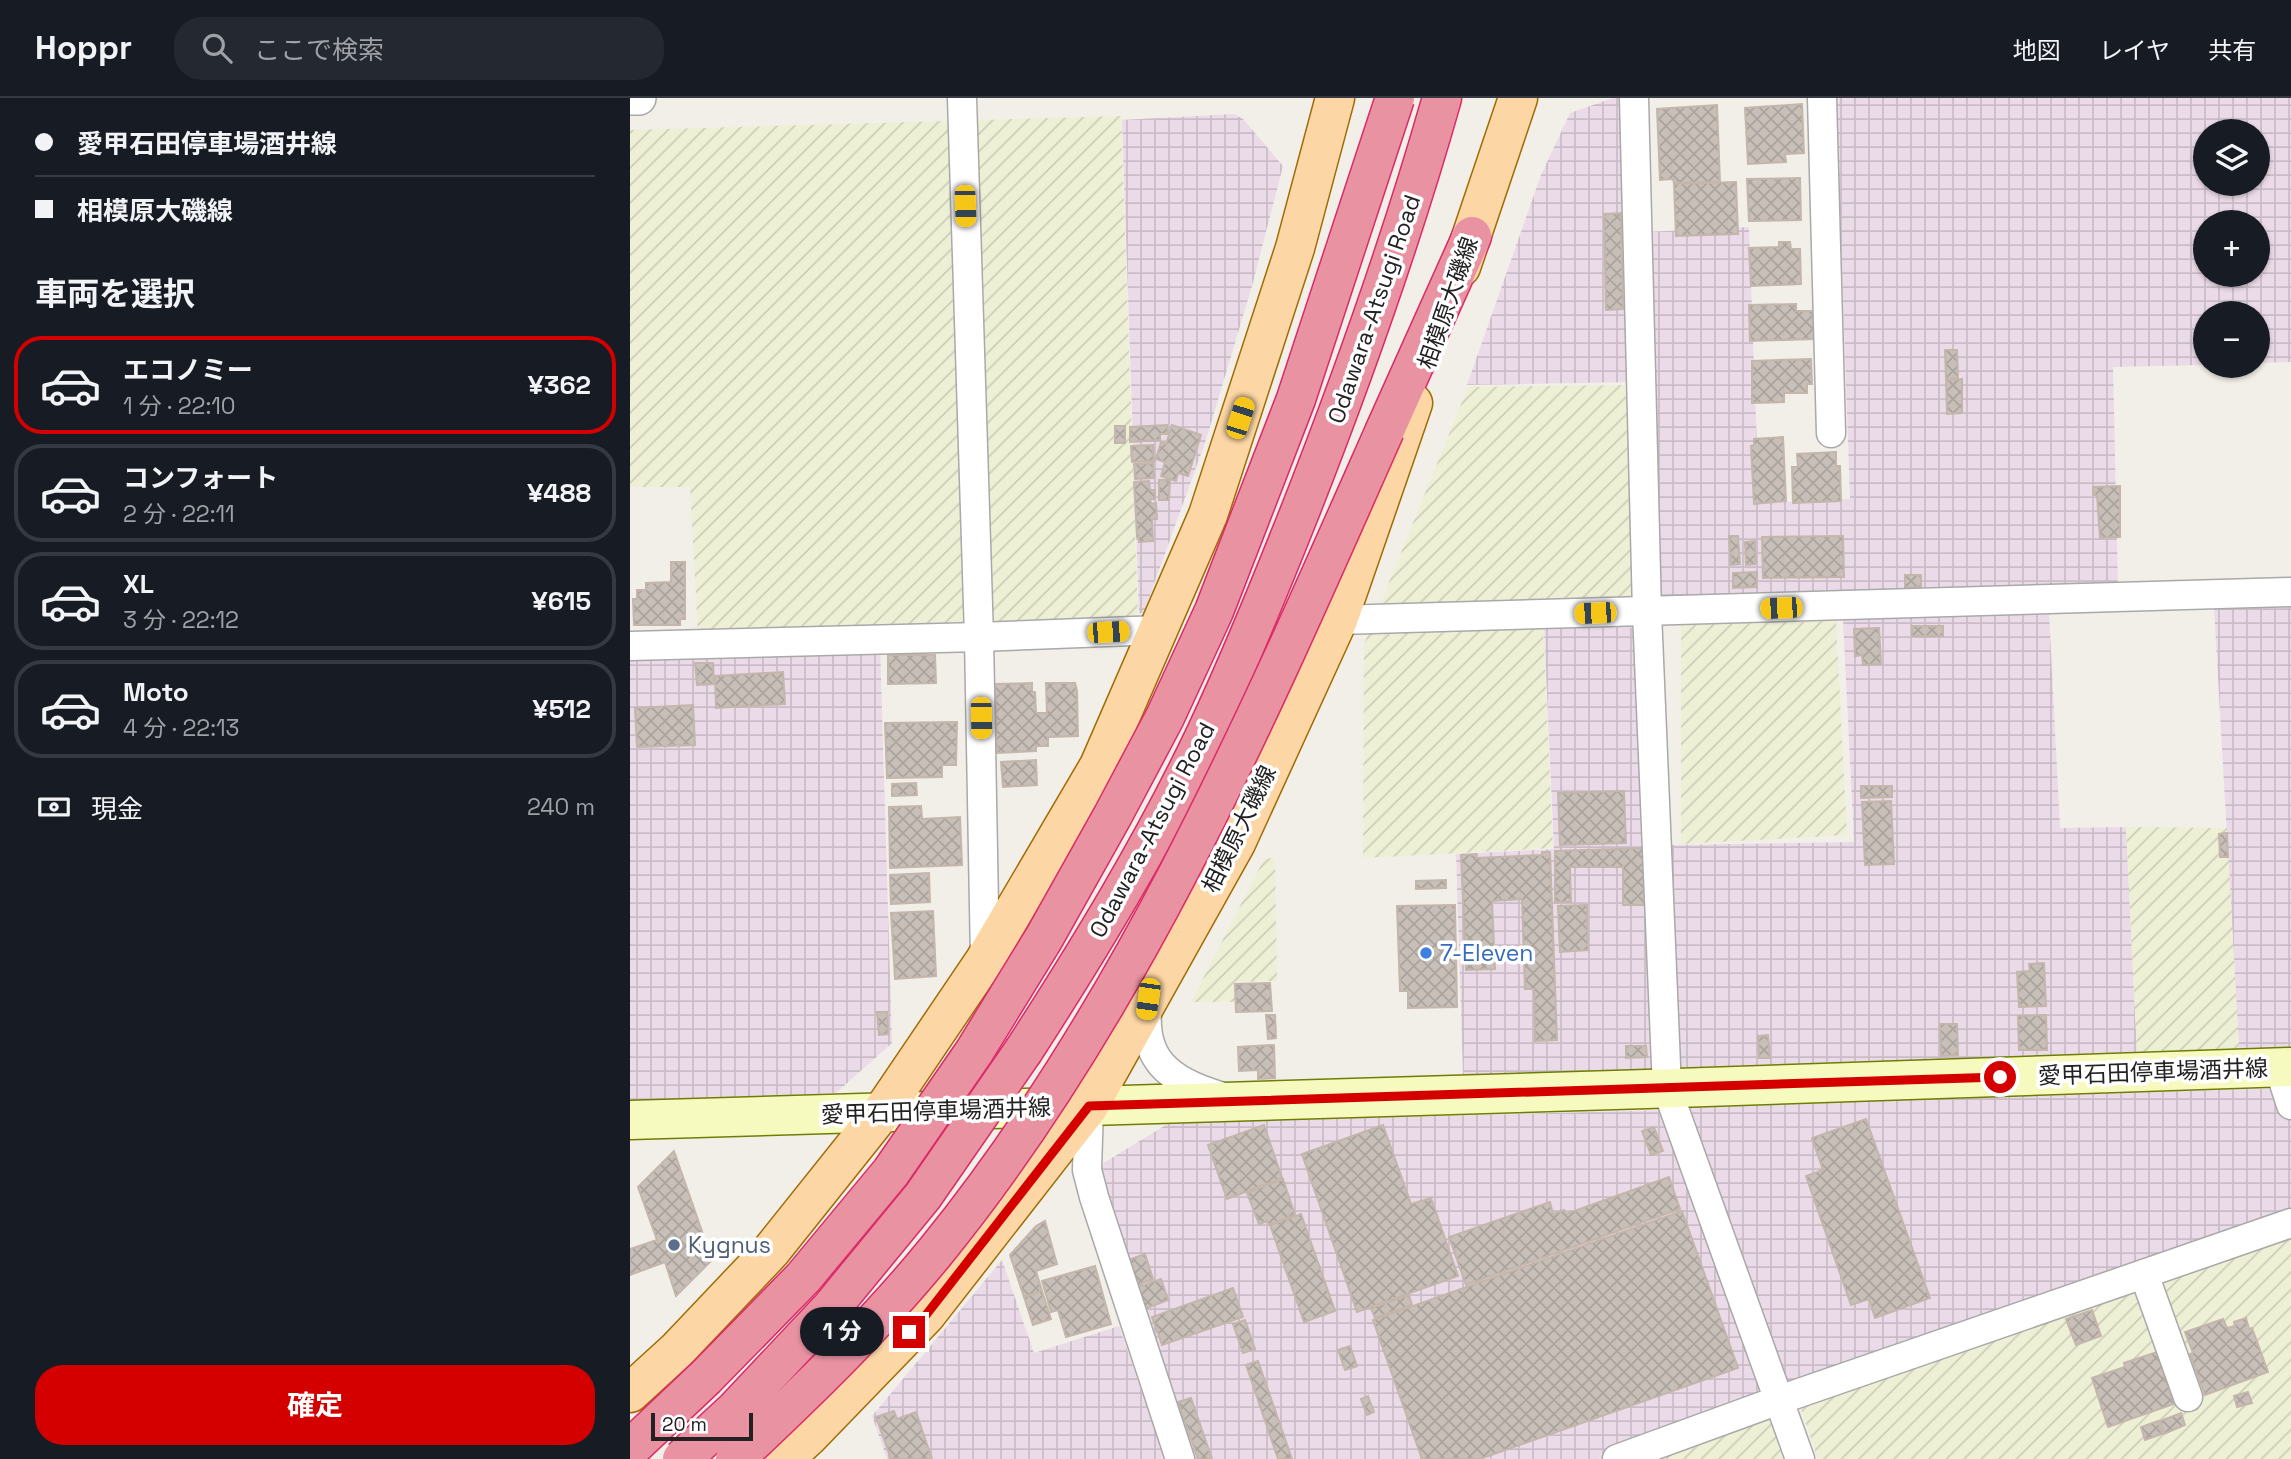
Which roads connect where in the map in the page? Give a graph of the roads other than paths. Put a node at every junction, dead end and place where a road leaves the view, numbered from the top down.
1 (630, 98) edge
2 (639, 98) edge
3 (961, 98) edge
4 (1335, 98) edge
5 (1395, 98) edge
6 (1442, 98) edge
7 (1518, 98) edge
8 (1634, 98) edge
9 (1822, 98) edge
10 (1472, 236) junction
11 (1830, 433) dead end
12 (2291, 592) edge
13 (1647, 612) junction
14 (1338, 620) junction
15 (1160, 630) junction
16 (979, 637) junction
17 (630, 646) edge
18 (985, 960) junction
19 (1148, 999) junction
20 (2285, 1067) edge
21 (1667, 1088) junction
22 (1239, 1102) junction
23 (2291, 1105) edge
24 (1089, 1106) junction
25 (882, 1112) junction
26 (630, 1120) edge
27 (2291, 1223) edge
28 (2144, 1274) junction
29 (630, 1392) edge
30 (2188, 1397) dead end
31 (1779, 1400) junction
32 (630, 1449) edge
33 (682, 1459) edge
34 (734, 1459) edge
35 (784, 1459) edge
36 (1180, 1459) edge
37 (1617, 1459) edge
38 (1800, 1459) edge

1 - 2 street
3 - 16 street
4 - 15 main road
5 - 32 highway, Odawara-Atsugi Road, bridge
6 - 33 highway, Odawara-Atsugi Road, bridge
7 - 10 main road, 相模原大磯線
8 - 13 street
9 - 11 street
10 - 14 main road, 相模原大磯線
10 - 34 highway, bridge
12 - 13 street
13 - 14 street
13 - 21 street
14 - 19 main road, 相模原大磯線
15 - 16 street
15 - 18 main road
16 - 17 street
16 - 18 street
18 - 25 main road
19 - 22 street
19 - 24 main road, 相模原大磯線
20 - 21 main road, 愛甲石田停車場酒井線
20 - 23 street
21 - 22 main road, 愛甲石田停車場酒井線
21 - 31 street
22 - 24 main road, 愛甲石田停車場酒井線
24 - 25 main road, 愛甲石田停車場酒井線
24 - 35 main road, 相模原大磯線
24 - 36 street
25 - 26 main road, 愛甲石田停車場酒井線
25 - 29 main road
27 - 28 street
28 - 30 street
28 - 31 street
31 - 37 street
31 - 38 street

